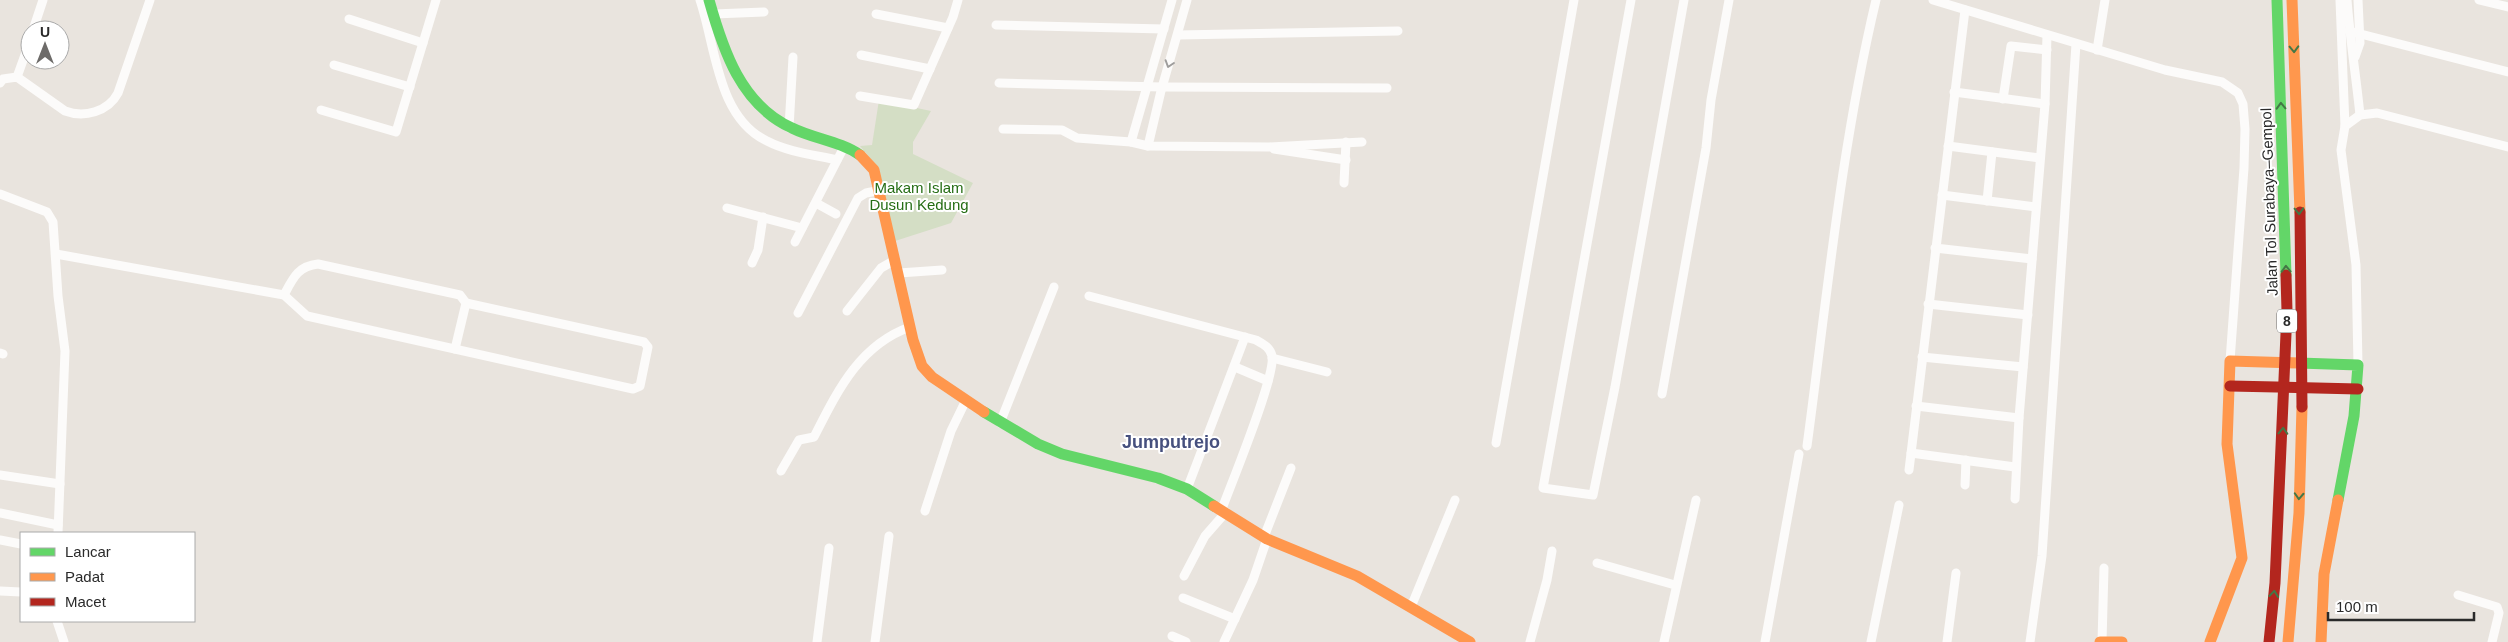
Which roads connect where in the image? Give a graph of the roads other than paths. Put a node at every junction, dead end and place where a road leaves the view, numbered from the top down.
1 (43, 0) edge
2 (150, 0) edge
3 (436, 0) edge
4 (700, 0) edge
5 (709, 0) edge
6 (958, 0) edge
7 (1172, 0) edge
8 (1188, 0) edge
9 (1574, 0) edge
10 (1631, 0) edge
11 (1684, 0) edge
12 (1729, 0) edge
13 (1876, 0) edge
14 (1933, 0) edge
15 (2105, 0) edge
16 (2277, 0) edge
17 (2292, 0) edge
18 (2340, 0) edge
19 (2347, 0) edge
20 (2358, 0) edge
21 (2478, 0) edge
22 (2508, 7) edge
23 (1965, 10) junction
24 (764, 12) dead end
25 (714, 14) junction
26 (876, 14) dead end
27 (349, 19) dead end
28 (37, 20) edge
29 (996, 25) dead end
30 (948, 28) junction
31 (1164, 29) junction
32 (1398, 31) dead end
33 (2349, 31) junction
34 (2359, 34) junction
35 (1178, 35) junction
36 (2047, 36) junction
37 (423, 43) junction
38 (2076, 44) junction
39 (2047, 50) junction
40 (2097, 50) junction
41 (861, 55) dead end
42 (793, 57) dead end
43 (2355, 57) junction
44 (334, 65) dead end
45 (20, 69) edge
46 (930, 69) junction
47 (2508, 72) edge
48 (17, 77) junction
49 (1, 80) edge
50 (999, 83) dead end
51 (1147, 85) junction
52 (410, 87) junction
53 (1162, 87) junction
54 (1387, 88) dead end
55 (1954, 92) junction
56 (860, 96) dead end
57 (2003, 99) junction
58 (2045, 104) junction
59 (321, 110) dead end
60 (2360, 115) junction
61 (2345, 126) junction
62 (789, 128) junction
63 (1003, 128) dead end
64 (1131, 142) junction
65 (1346, 142) junction
66 (1362, 142) dead end
67 (1148, 146) junction
68 (1948, 146) junction
69 (1269, 147) junction
70 (2508, 147) edge
71 (1992, 152) junction
72 (841, 155) junction
73 (2040, 158) junction
74 (1346, 160) junction
75 (1344, 183) dead end
76 (875, 191) junction
77 (0, 194) edge
78 (1942, 195) junction
79 (1987, 201) junction
80 (816, 203) junction
81 (2036, 207) junction
82 (727, 208) dead end
83 (836, 214) dead end
84 (763, 217) junction
85 (802, 228) junction
86 (795, 242) dead end
87 (1935, 248) junction
88 (56, 254) junction
89 (2032, 259) junction
90 (890, 262) junction
91 (752, 263) dead end
92 (942, 270) dead end
93 (899, 273) junction
94 (1054, 287) dead end
95 (284, 295) junction
96 (1089, 296) dead end
97 (466, 303) junction
98 (1928, 304) junction
99 (847, 311) dead end
100 (798, 313) dead end
101 (2028, 315) junction
102 (905, 329) junction
103 (1245, 337) junction
104 (455, 349) junction
105 (1922, 357) junction
106 (1272, 358) junction
107 (2230, 361) junction
108 (2358, 365) junction
109 (1235, 367) junction
110 (2024, 367) junction
111 (1326, 372) dead end
112 (1268, 381) junction
113 (2230, 386) junction
114 (2358, 389) junction
115 (1662, 394) dead end
116 (963, 405) junction
117 (1916, 406) junction
118 (2019, 418) junction
119 (1000, 423) junction
120 (1496, 443) dead end
121 (1807, 446) dead end
122 (1911, 453) junction
123 (1799, 454) dead end
124 (1966, 460) junction
125 (2015, 466) junction
126 (1291, 468) dead end
127 (1909, 470) dead end
128 (780, 471) dead end
129 (0, 475) edge
130 (60, 484) junction
131 (1965, 484) dead end
132 (1187, 489) junction
133 (2015, 499) dead end
134 (1455, 500) dead end
135 (1696, 500) dead end
136 (1899, 505) dead end
137 (925, 511) dead end
138 (0, 513) edge
139 (1222, 514) junction
140 (58, 529) edge
141 (889, 536) dead end
142 (0, 540) edge
143 (1266, 541) junction
144 (20, 544) edge
145 (829, 548) dead end
146 (1552, 551) dead end
147 (1596, 562) dead end
148 (2104, 568) dead end
149 (1956, 573) dead end
150 (1184, 576) dead end
151 (1675, 585) junction
152 (0, 591) edge
153 (20, 592) edge
154 (2458, 595) dead end
155 (1183, 598) dead end
156 (1411, 607) junction
157 (1235, 619) junction
158 (57, 622) edge
159 (1172, 636) dead end
160 (64, 642) edge
161 (817, 642) edge
162 (875, 642) edge
163 (1186, 642) edge
164 (1224, 642) edge
165 (1470, 642) edge
166 (1530, 642) edge
167 (1664, 642) edge
168 (1765, 642) edge
169 (1871, 642) edge
170 (1947, 642) edge
171 (2030, 642) edge
172 (2101, 642) edge
173 (2122, 642) edge
174 (2210, 642) edge
175 (2269, 642) edge
176 (2288, 642) edge
177 (2322, 642) edge
178 (2492, 642) edge

1 - 28 street
2 - 48 street
3 - 37 street
4 - 72 street
5 - 25 main road
6 - 30 street
7 - 31 street
8 - 35 street
9 - 120 street
10 - 11 street
12 - 115 street
13 - 121 street
14 - 23 street
15 - 40 street
175 -> 16 main road, Jalan Tol Surabaya–Gempol / 8
17 -> 176 main road, Jalan Tol Surabaya–Gempol / 8
18 - 61 street
19 - 33 street
20 - 34 street
21 - 22 street
23 - 36 street
23 - 55 street
24 - 25 street
25 - 62 main road
26 - 30 street
27 - 37 street
29 - 31 street
30 - 46 street
31 - 51 street
32 - 35 street
33 - 34 street
33 - 43 street
34 - 43 street
34 - 47 street
35 -> 53 street
36 - 38 street
36 - 39 street
37 - 52 street
38 - 40 street
38 - 171 street
39 - 57 street
39 - 58 street
40 - 107 street
41 - 46 street
42 - 62 street
43 - 60 street
44 - 52 street
45 - 48 street
46 - 56 street
48 - 49 street
50 - 51 street
51 - 53 street
51 - 64 street
52 - 59 street
53 - 54 street
53 - 67 street
55 - 57 street
55 - 68 street
57 - 58 street
58 - 73 street
60 - 61 street
60 - 70 street
61 - 108 street
62 - 72 main road
63 - 64 street
64 - 67 street
65 - 66 street
65 - 69 street
65 - 74 street
67 - 69 street
68 - 71 street
68 - 78 street
69 - 74 street
71 - 73 street
71 - 79 street
72 - 76 main road
72 - 80 street
73 - 81 street
74 - 75 street
76 - 90 main road
76 - 100 street
77 - 88 street
78 - 79 street
78 - 87 street
79 - 81 street
80 - 83 street
80 - 85 street
81 - 89 street
82 - 84 street
84 - 85 street
84 - 91 street
85 - 86 street
87 - 89 street
87 - 98 street
88 - 95 street
88 - 130 street
89 - 101 street
90 - 93 main road
90 - 99 street
92 - 93 street
93 - 102 main road
94 - 119 street
95 - 97 street
95 - 104 street
96 - 103 street
97 - 104 street
97 - 104 street
98 - 101 street
98 - 105 street
101 - 110 street
102 - 116 main road
102 - 128 street
103 - 106 street
103 - 109 street
105 - 110 street
105 - 117 street
106 - 111 street
106 - 112 street
107 - 108 main road
107 - 113 main road
108 - 114 main road
109 - 112 street
109 - 132 street
110 - 118 street
112 - 139 street
113 - 114 main road
113 - 174 main road
114 - 177 main road
116 - 119 main road
116 - 137 street
117 - 118 street
117 - 122 street
118 - 125 street
119 - 132 main road
122 - 124 street
122 - 127 street
123 - 168 street
124 - 125 street
124 - 131 street
125 - 133 street
126 - 143 street
129 - 130 street
130 - 140 street
132 - 139 main road
134 - 156 street
135 - 151 street
136 - 169 street
138 - 140 street
139 - 143 main road
139 - 150 street
141 - 162 street
142 - 144 street
143 - 156 main road
143 - 157 street
145 - 161 street
146 - 166 street
147 - 151 street
148 - 172 street
149 - 170 street
151 - 167 street
152 - 153 street
154 - 178 street
155 - 157 street
156 - 165 main road
157 - 164 street
158 - 160 street
159 - 163 street
172 - 173 main road

